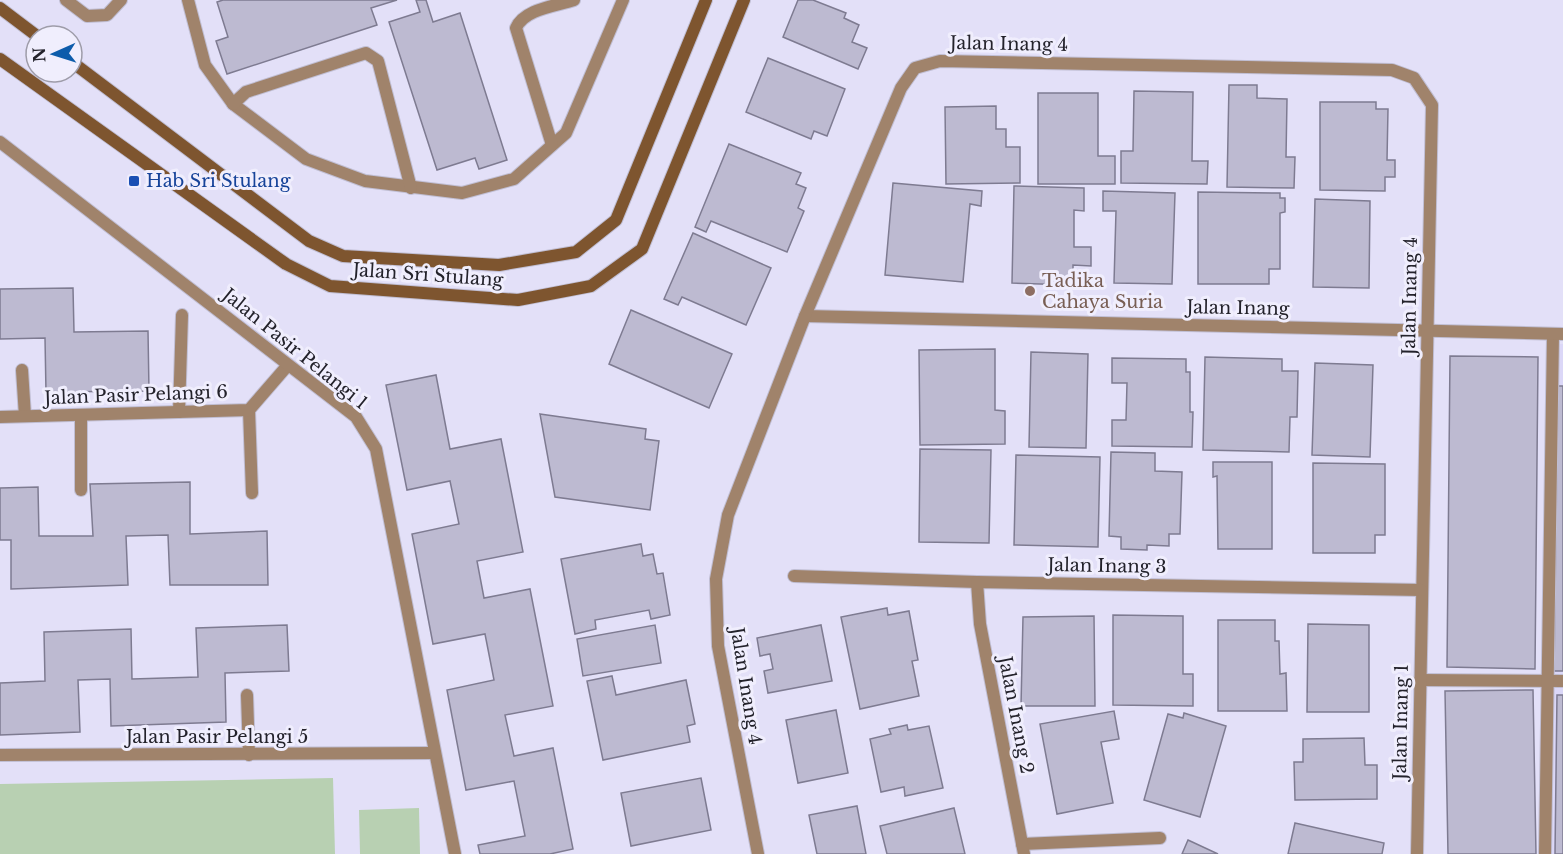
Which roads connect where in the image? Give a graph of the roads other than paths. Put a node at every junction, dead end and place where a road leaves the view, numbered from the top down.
1 (66, 0) edge
2 (122, 0) edge
3 (188, 0) edge
4 (574, 0) edge
5 (623, 0) edge
6 (706, 0) edge
7 (744, 0) edge
8 (0, 8) edge
9 (24, 26) edge
10 (0, 59) edge
11 (84, 71) edge
12 (233, 104) junction
13 (0, 142) edge
14 (552, 145) junction
15 (411, 188) junction
16 (182, 315) dead end
17 (805, 316) junction
18 (1428, 330) junction
19 (1558, 334) edge
20 (288, 365) junction
21 (22, 370) dead end
22 (249, 410) junction
23 (179, 412) junction
24 (81, 415) junction
25 (25, 416) junction
26 (0, 417) edge
27 (81, 490) dead end
28 (252, 493) dead end
29 (794, 576) dead end
30 (977, 582) junction
31 (1421, 590) junction
32 (1420, 680) junction
33 (1548, 681) junction
34 (1563, 681) edge
35 (247, 695) dead end
36 (434, 753) junction
37 (0, 755) edge
38 (249, 755) junction
39 (1160, 838) dead end
40 (1023, 849) edge
41 (455, 854) edge
42 (758, 854) edge
43 (1417, 854) edge
44 (1545, 854) edge

1 - 2 street
3 - 12 street
4 - 14 street
5 - 14 street
6 - 11 street, Jalan Sri Stulang
7 - 10 street, Jalan Sri Stulang
8 - 9 street
12 - 15 street
12 - 15 street
13 - 20 street, Jalan Pasir Pelangi 1
14 - 15 street
16 - 23 street
17 - 18 street, Jalan Inang
17 - 18 street, Jalan Inang 4
17 - 42 street, Jalan Inang 4
18 - 19 street, Jalan Inang
18 - 31 street, Jalan Inang 4
19 - 33 street
20 - 22 street, Jalan Pasir Pelangi 6
20 - 36 street, Jalan Pasir Pelangi 1
21 - 25 street
22 - 23 street, Jalan Pasir Pelangi 6
22 - 28 street
23 - 24 street, Jalan Pasir Pelangi 6
24 - 25 street, Jalan Pasir Pelangi 6
24 - 27 street
25 - 26 street, Jalan Pasir Pelangi 6
29 - 30 street, Jalan Inang 3
30 - 31 street, Jalan Inang 3
30 - 40 street, Jalan Inang 2
31 - 32 street, Jalan Inang 1
32 - 33 street
32 - 43 street, Jalan Inang 1
33 - 34 street
33 - 44 street
35 - 38 street
36 - 38 street, Jalan Pasir Pelangi 5
36 - 41 street, Jalan Pasir Pelangi 1
37 - 38 street, Jalan Pasir Pelangi 5
39 - 40 street

